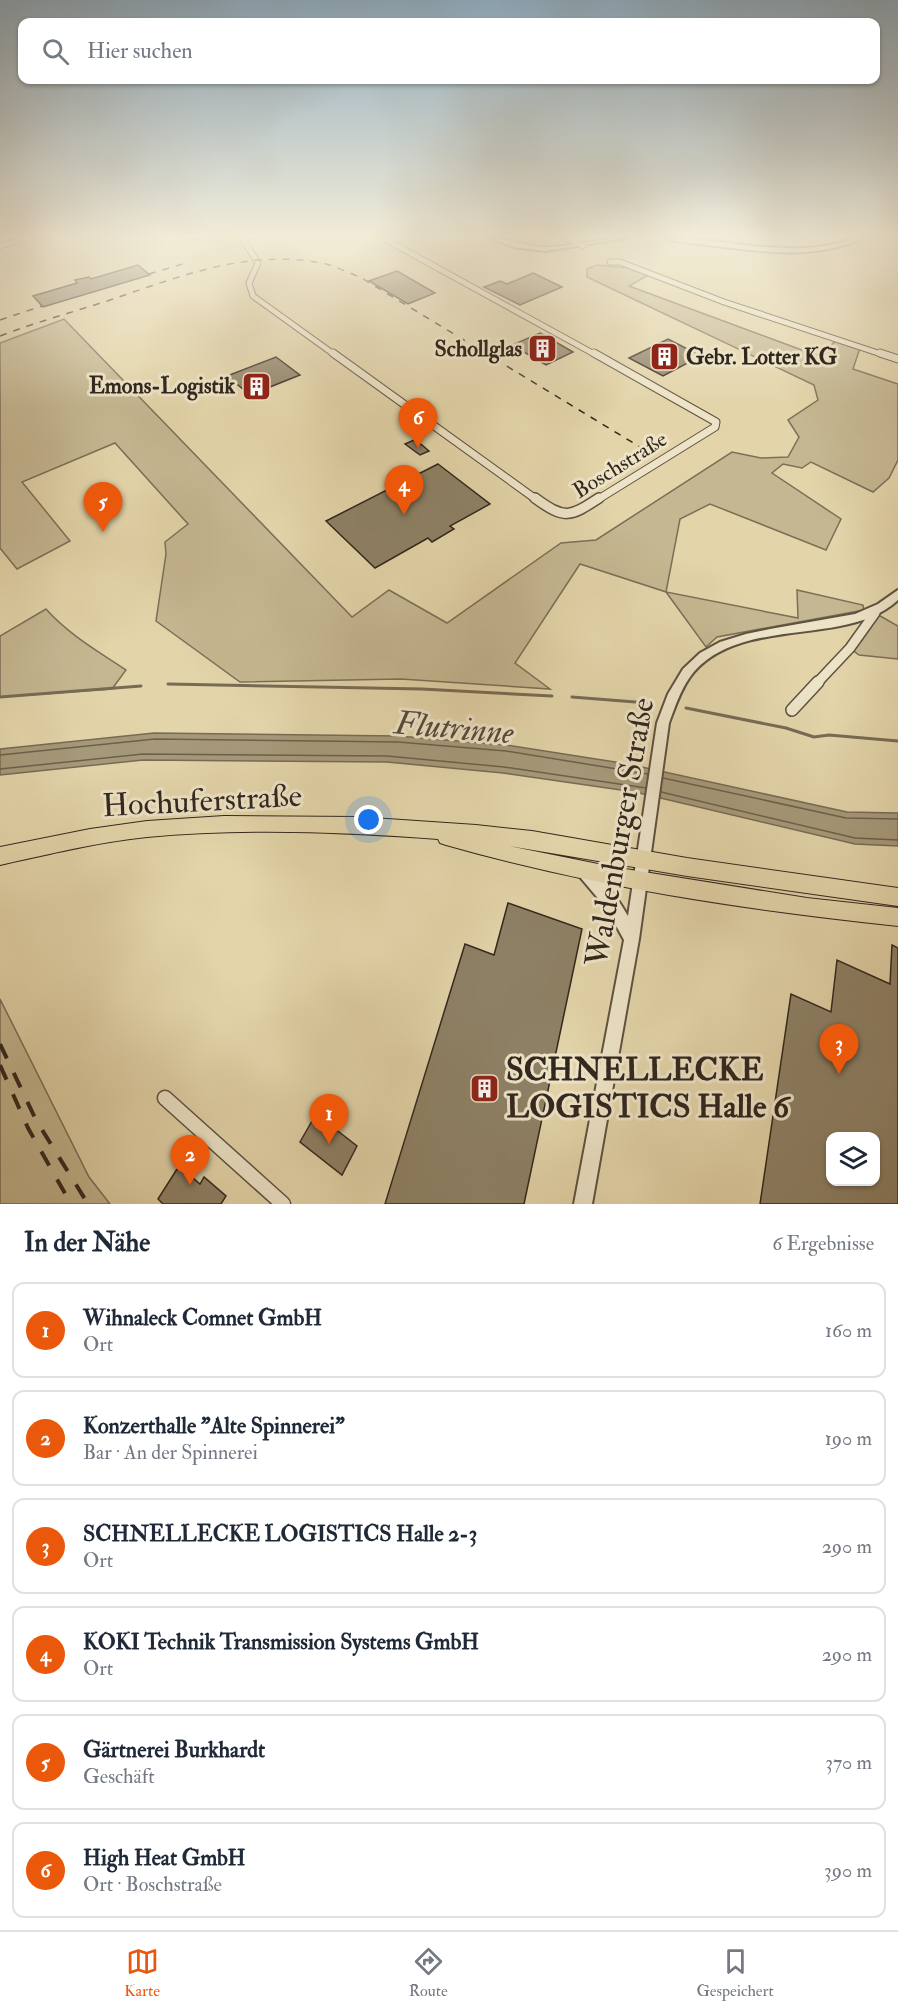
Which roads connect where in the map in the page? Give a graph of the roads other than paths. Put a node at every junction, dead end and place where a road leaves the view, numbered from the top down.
1 (252, 294) edge
2 (486, 294) edge
3 (704, 294) edge
4 (898, 359) edge
5 (898, 594) edge
6 (893, 605) edge
7 (875, 612) junction
8 (792, 710) dead end
9 (409, 829) junction
10 (0, 856) edge
11 (644, 859) junction
12 (583, 870) junction
13 (642, 881) junction
14 (898, 897) edge
15 (898, 917) edge
16 (632, 939) junction
17 (165, 1098) dead end
18 (283, 1204) edge
19 (583, 1204) edge

1 - 2 street, Boschstraße
3 - 4 street
5 - 6 street, Waldenburger Straße
6 - 7 street, Waldenburger Straße
7 - 8 street, Waldenburger Straße
7 - 11 street, Waldenburger Straße
9 - 10 main road, Hochuferstraße
9 - 11 main road, Hochuferstraße
9 - 12 main road, Hochuferstraße
11 - 13 street, Waldenburger Straße
11 - 14 main road, Hochuferstraße
12 - 13 main road, Hochuferstraße
12 - 16 street
13 - 15 main road, Hochuferstraße
13 - 16 street, Waldenburger Straße
16 - 19 street, Waldenburger Straße
17 - 18 street

